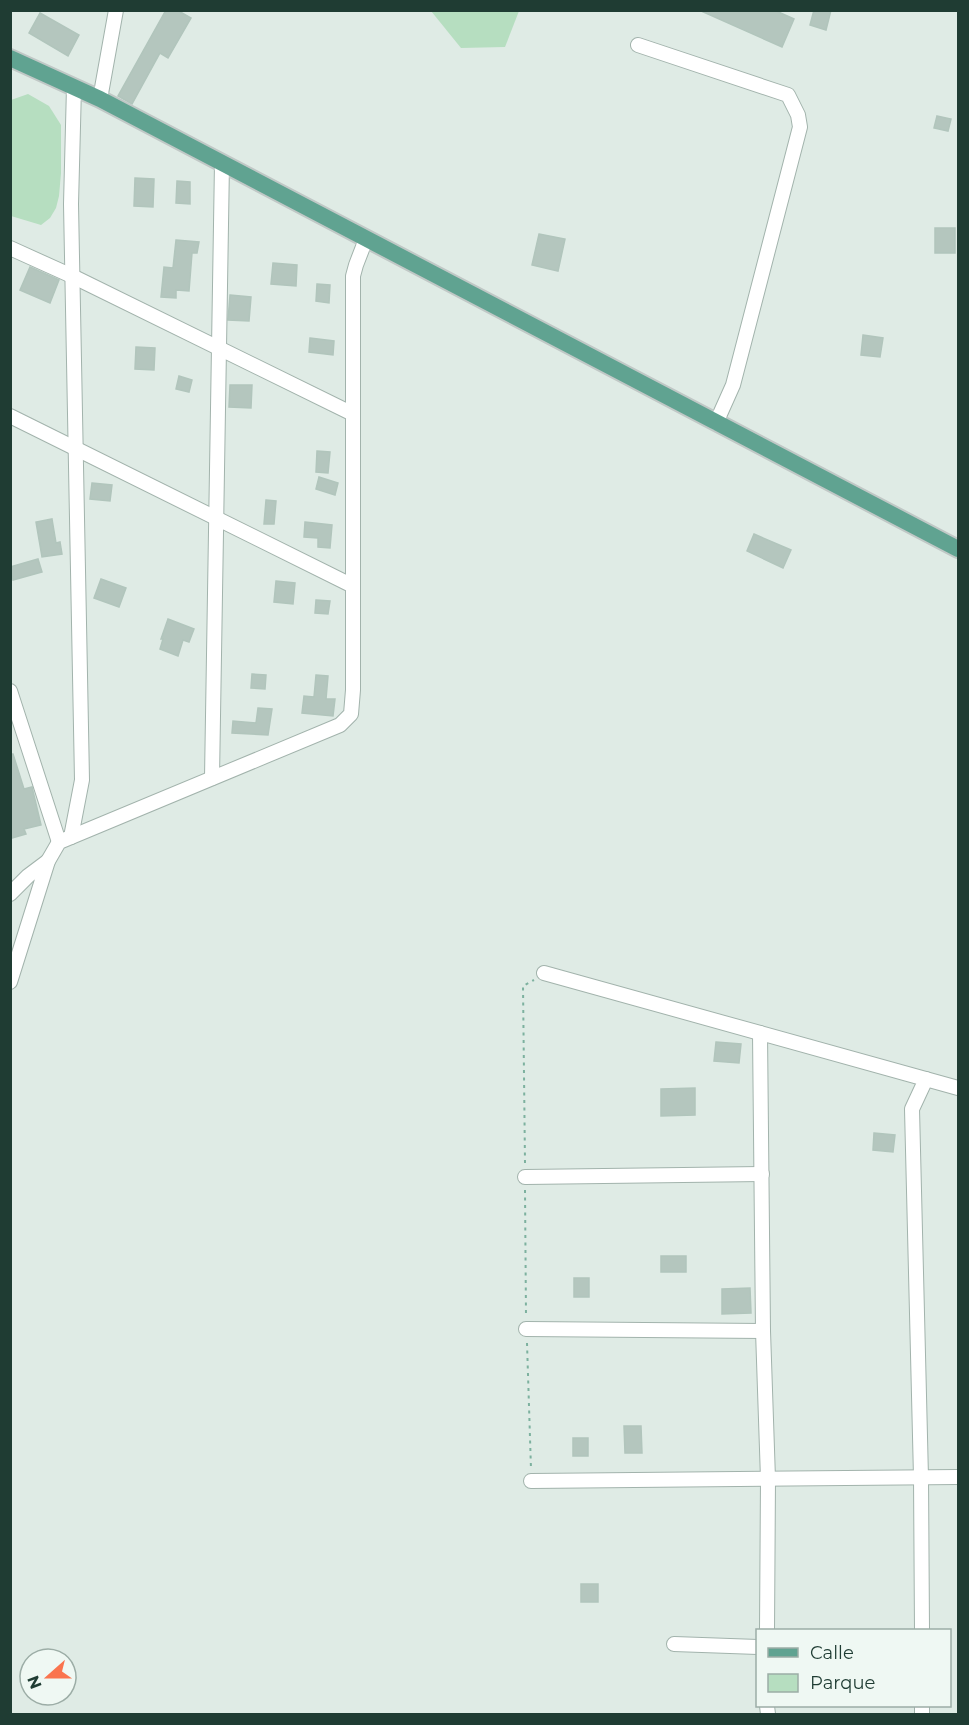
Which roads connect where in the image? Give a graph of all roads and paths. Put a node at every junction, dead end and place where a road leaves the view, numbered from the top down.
1 (116, 10) edge
2 (638, 45) dead end
3 (10, 58) edge
4 (74, 87) junction
5 (100, 99) junction
6 (222, 163) junction
7 (366, 239) junction
8 (10, 248) edge
9 (72, 276) junction
10 (219, 348) junction
11 (353, 414) junction
12 (10, 416) edge
13 (716, 423) junction
14 (76, 448) junction
15 (216, 518) junction
16 (958, 549) edge
17 (353, 586) junction
18 (10, 691) edge
19 (14, 717) edge
20 (212, 778) junction
21 (65, 840) junction
22 (48, 861) junction
23 (10, 894) edge
24 (544, 973) joint
25 (10, 982) edge
26 (760, 1033) junction
27 (926, 1079) junction
28 (958, 1088) edge
29 (762, 1174) junction
30 (525, 1177) junction
31 (526, 1329) junction
32 (763, 1331) junction
33 (921, 1477) junction
34 (958, 1477) edge
35 (768, 1479) junction
36 (531, 1481) joint
37 (767, 1629) edge
38 (922, 1629) edge
39 (674, 1644) dead end
40 (756, 1647) edge

1 - 5 street
2 - 13 street
3 - 4 main road
4 - 5 main road
4 - 9 street
5 - 6 main road
6 - 7 main road
6 - 10 street
7 - 11 street
7 - 13 main road
8 - 9 street
9 - 10 street
9 - 14 street
10 - 11 street
10 - 15 street
11 - 17 street
12 - 14 street
13 - 16 main road
14 - 15 street
14 - 21 street
15 - 17 street
15 - 20 street
17 - 20 street
18 - 19 street
19 - 21 street
20 - 21 street
21 - 22 street
22 - 23 street
22 - 25 street
24 - 26 street
24 - 30 path
26 - 27 street
26 - 29 street
27 - 28 street
27 - 33 street
29 - 30 street
29 - 32 street
30 - 31 path
31 - 32 street
31 - 36 path
32 - 35 street
33 - 34 street
33 - 35 street
33 - 38 street
35 - 36 street
35 - 37 street
39 - 40 street

